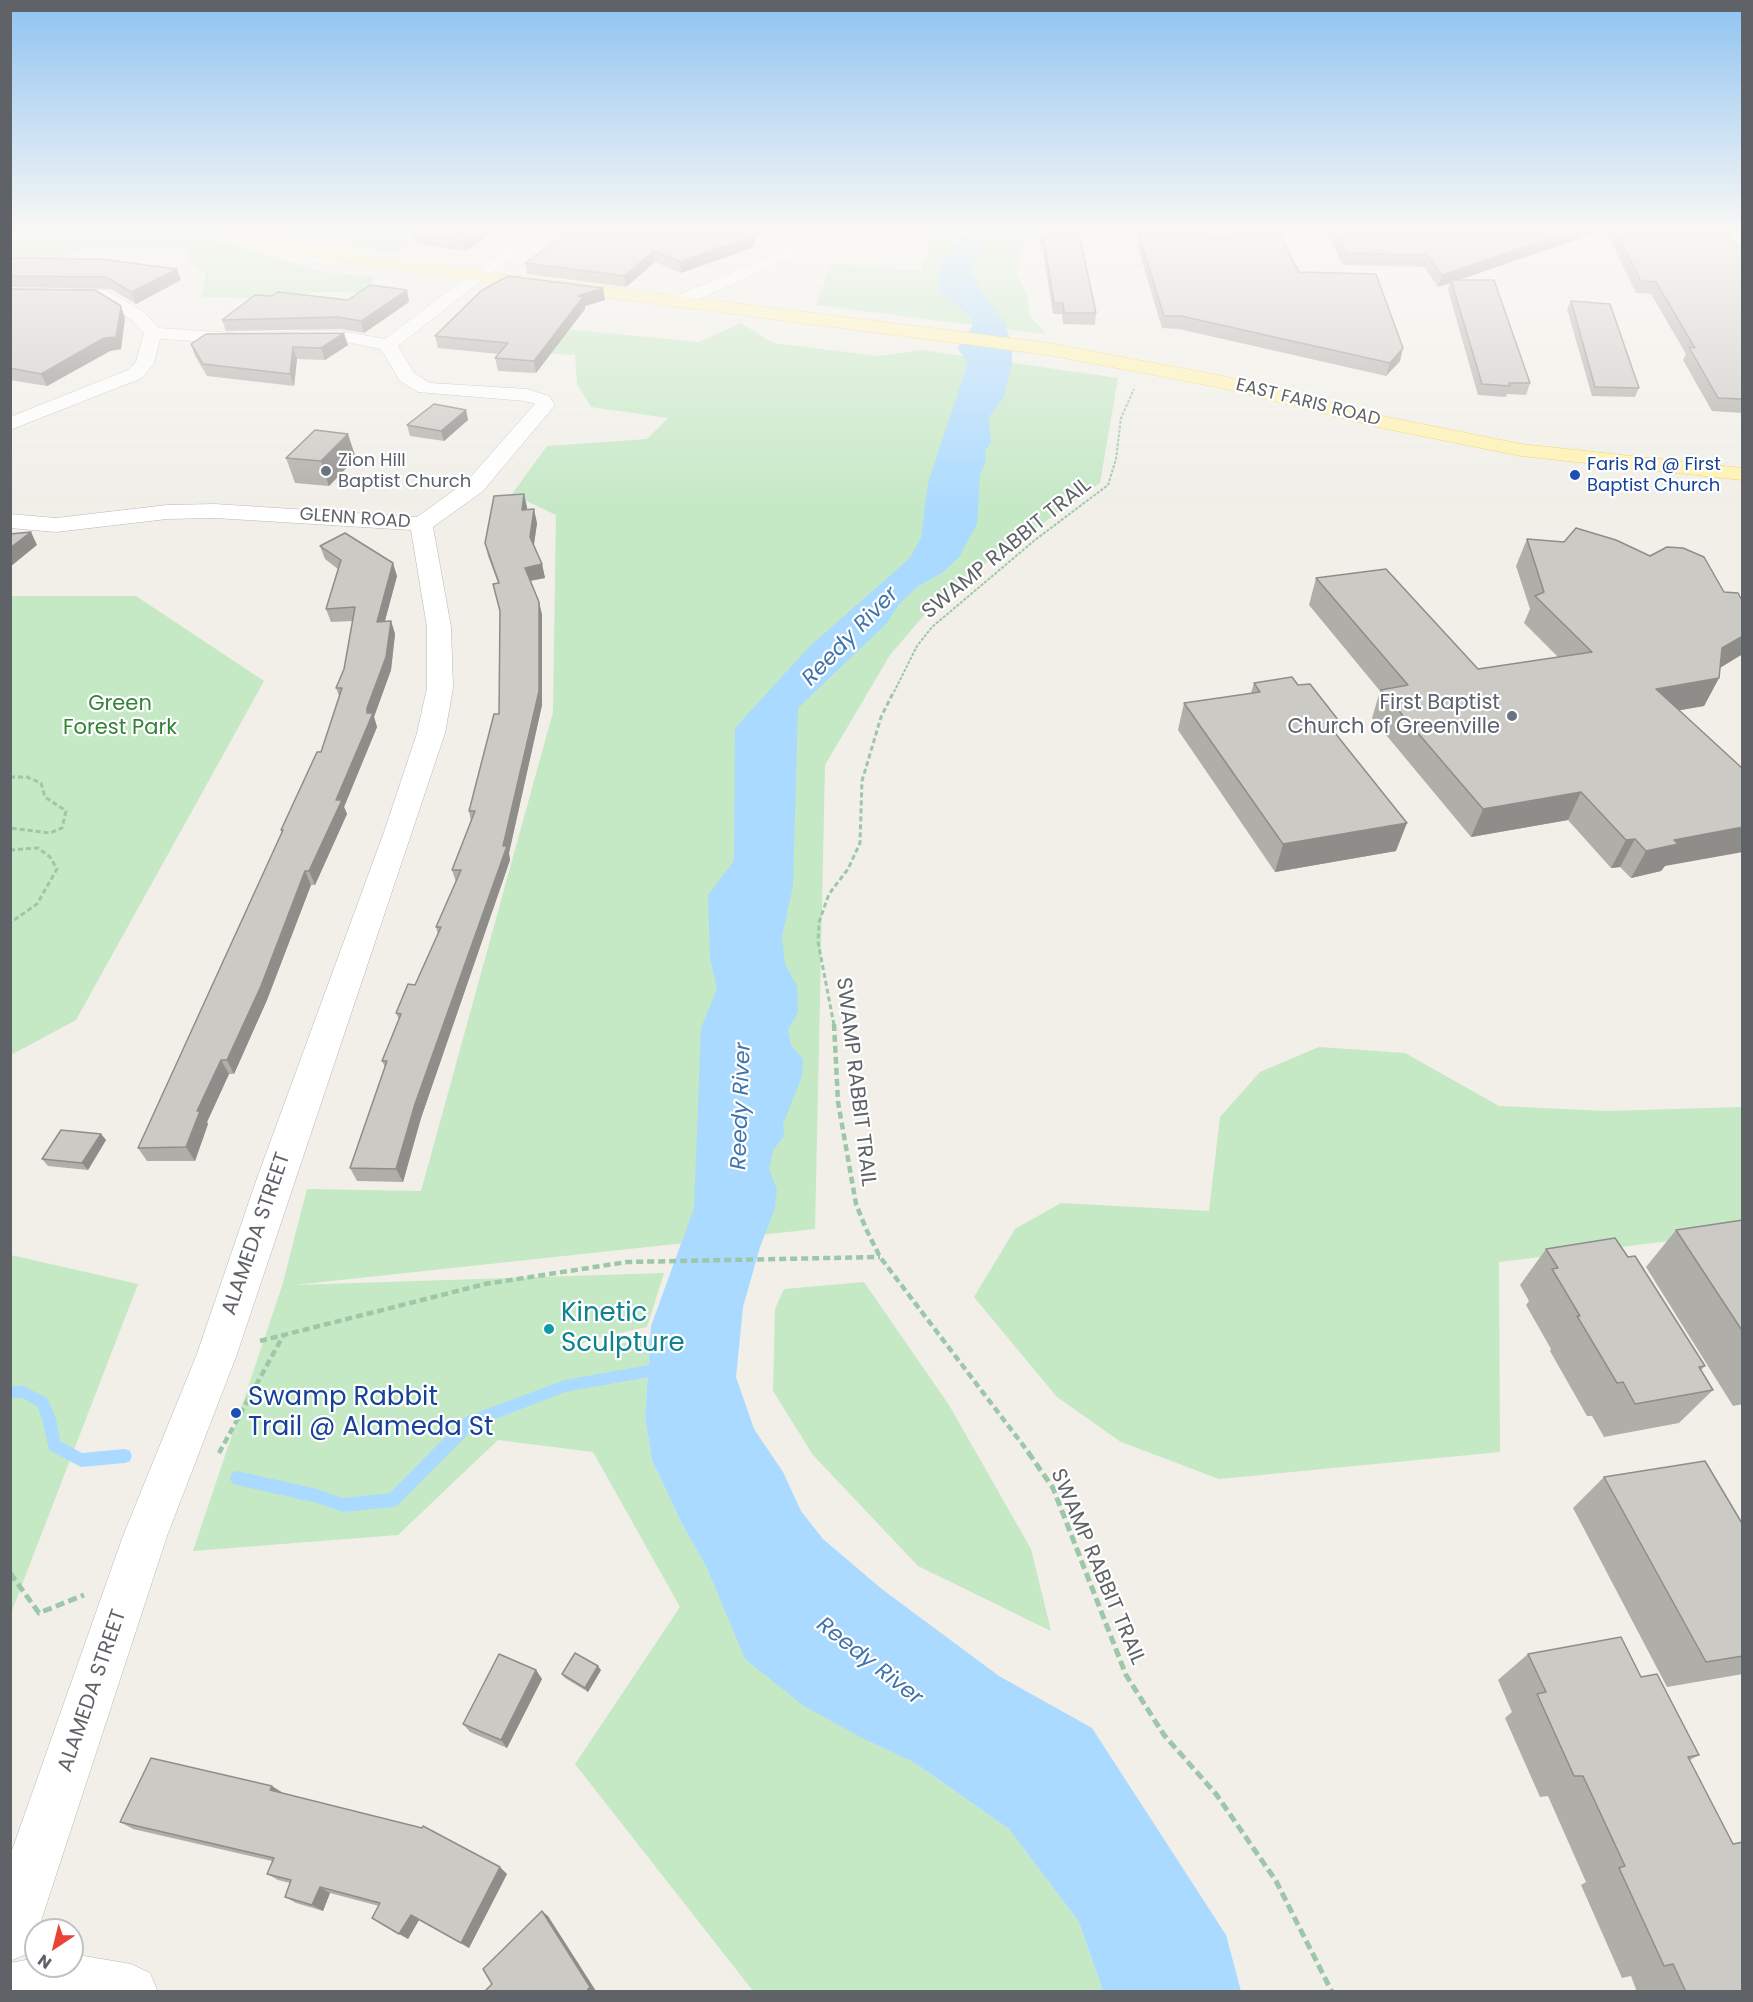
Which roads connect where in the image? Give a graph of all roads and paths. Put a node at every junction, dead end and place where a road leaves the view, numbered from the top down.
1 (145, 323) edge
2 (416, 323) edge
3 (842, 323) edge
4 (153, 332) junction
5 (388, 345) junction
6 (1139, 384) dead end
7 (10, 424) edge
8 (1743, 474) edge
9 (10, 521) edge
10 (421, 524) junction
11 (10, 777) edge
12 (10, 828) edge
13 (10, 850) edge
14 (10, 923) edge
15 (880, 1257) junction
16 (217, 1354) junction
17 (10, 1934) edge
18 (10, 1991) edge
19 (131, 1992) edge
20 (1332, 1992) edge

1 - 4 street
2 - 5 street
3 - 8 main road, EAST FARIS ROAD
4 - 5 street
4 - 7 street
5 - 10 street, GLENN ROAD
6 - 15 path, SWAMP RABBIT TRAIL
9 - 10 street, GLENN ROAD
10 - 16 street, ALAMEDA STREET
11 - 12 path
13 - 14 path
15 - 16 path
15 - 20 path, SWAMP RABBIT TRAIL
16 - 17 street, ALAMEDA STREET
18 - 19 street

